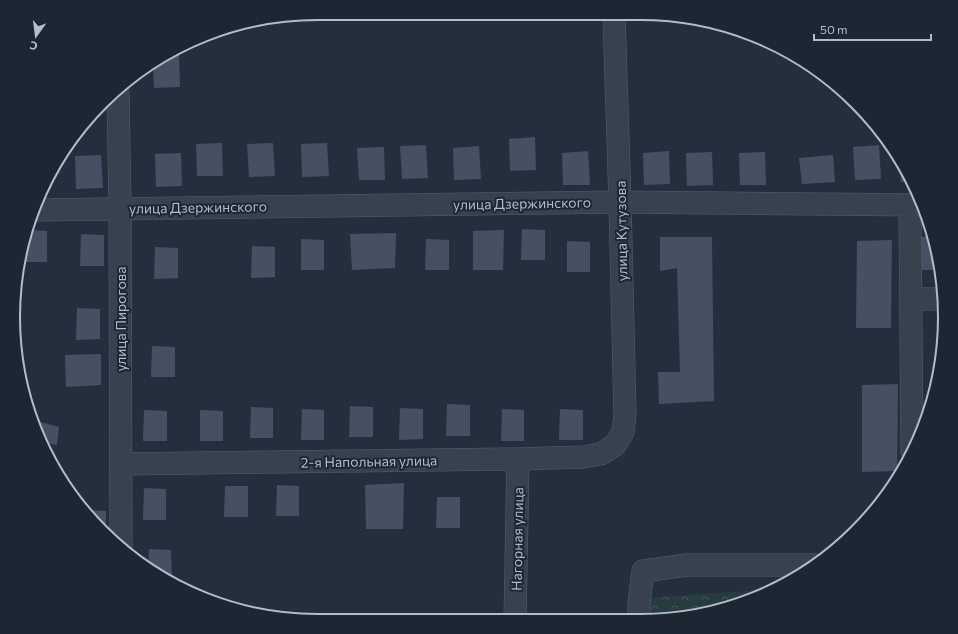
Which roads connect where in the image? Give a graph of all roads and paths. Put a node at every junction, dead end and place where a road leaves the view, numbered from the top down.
1 (614, 20) edge
2 (118, 97) edge
3 (620, 202) junction
4 (916, 205) edge
5 (120, 208) junction
6 (917, 208) edge
7 (40, 210) edge
8 (911, 299) junction
9 (937, 299) edge
10 (912, 438) edge
11 (615, 445) joint
12 (518, 459) junction
13 (121, 464) junction
14 (121, 540) edge
15 (804, 565) edge
16 (515, 614) edge
17 (639, 614) edge

1 - 3 street, улица Кутузова
2 - 5 street, улица Пирогова
3 - 4 street, улица Дзержинского
3 - 5 street, улица Дзержинского
3 - 11 street, улица Кутузова
5 - 7 street, улица Дзержинского
5 - 13 street, улица Пирогова
6 - 8 street
8 - 9 street
8 - 10 street
11 - 12 street, 2-я Напольная улица
12 - 13 street, 2-я Напольная улица
12 - 16 street, Нагорная улица
13 - 14 street, улица Пирогова
15 - 17 street

